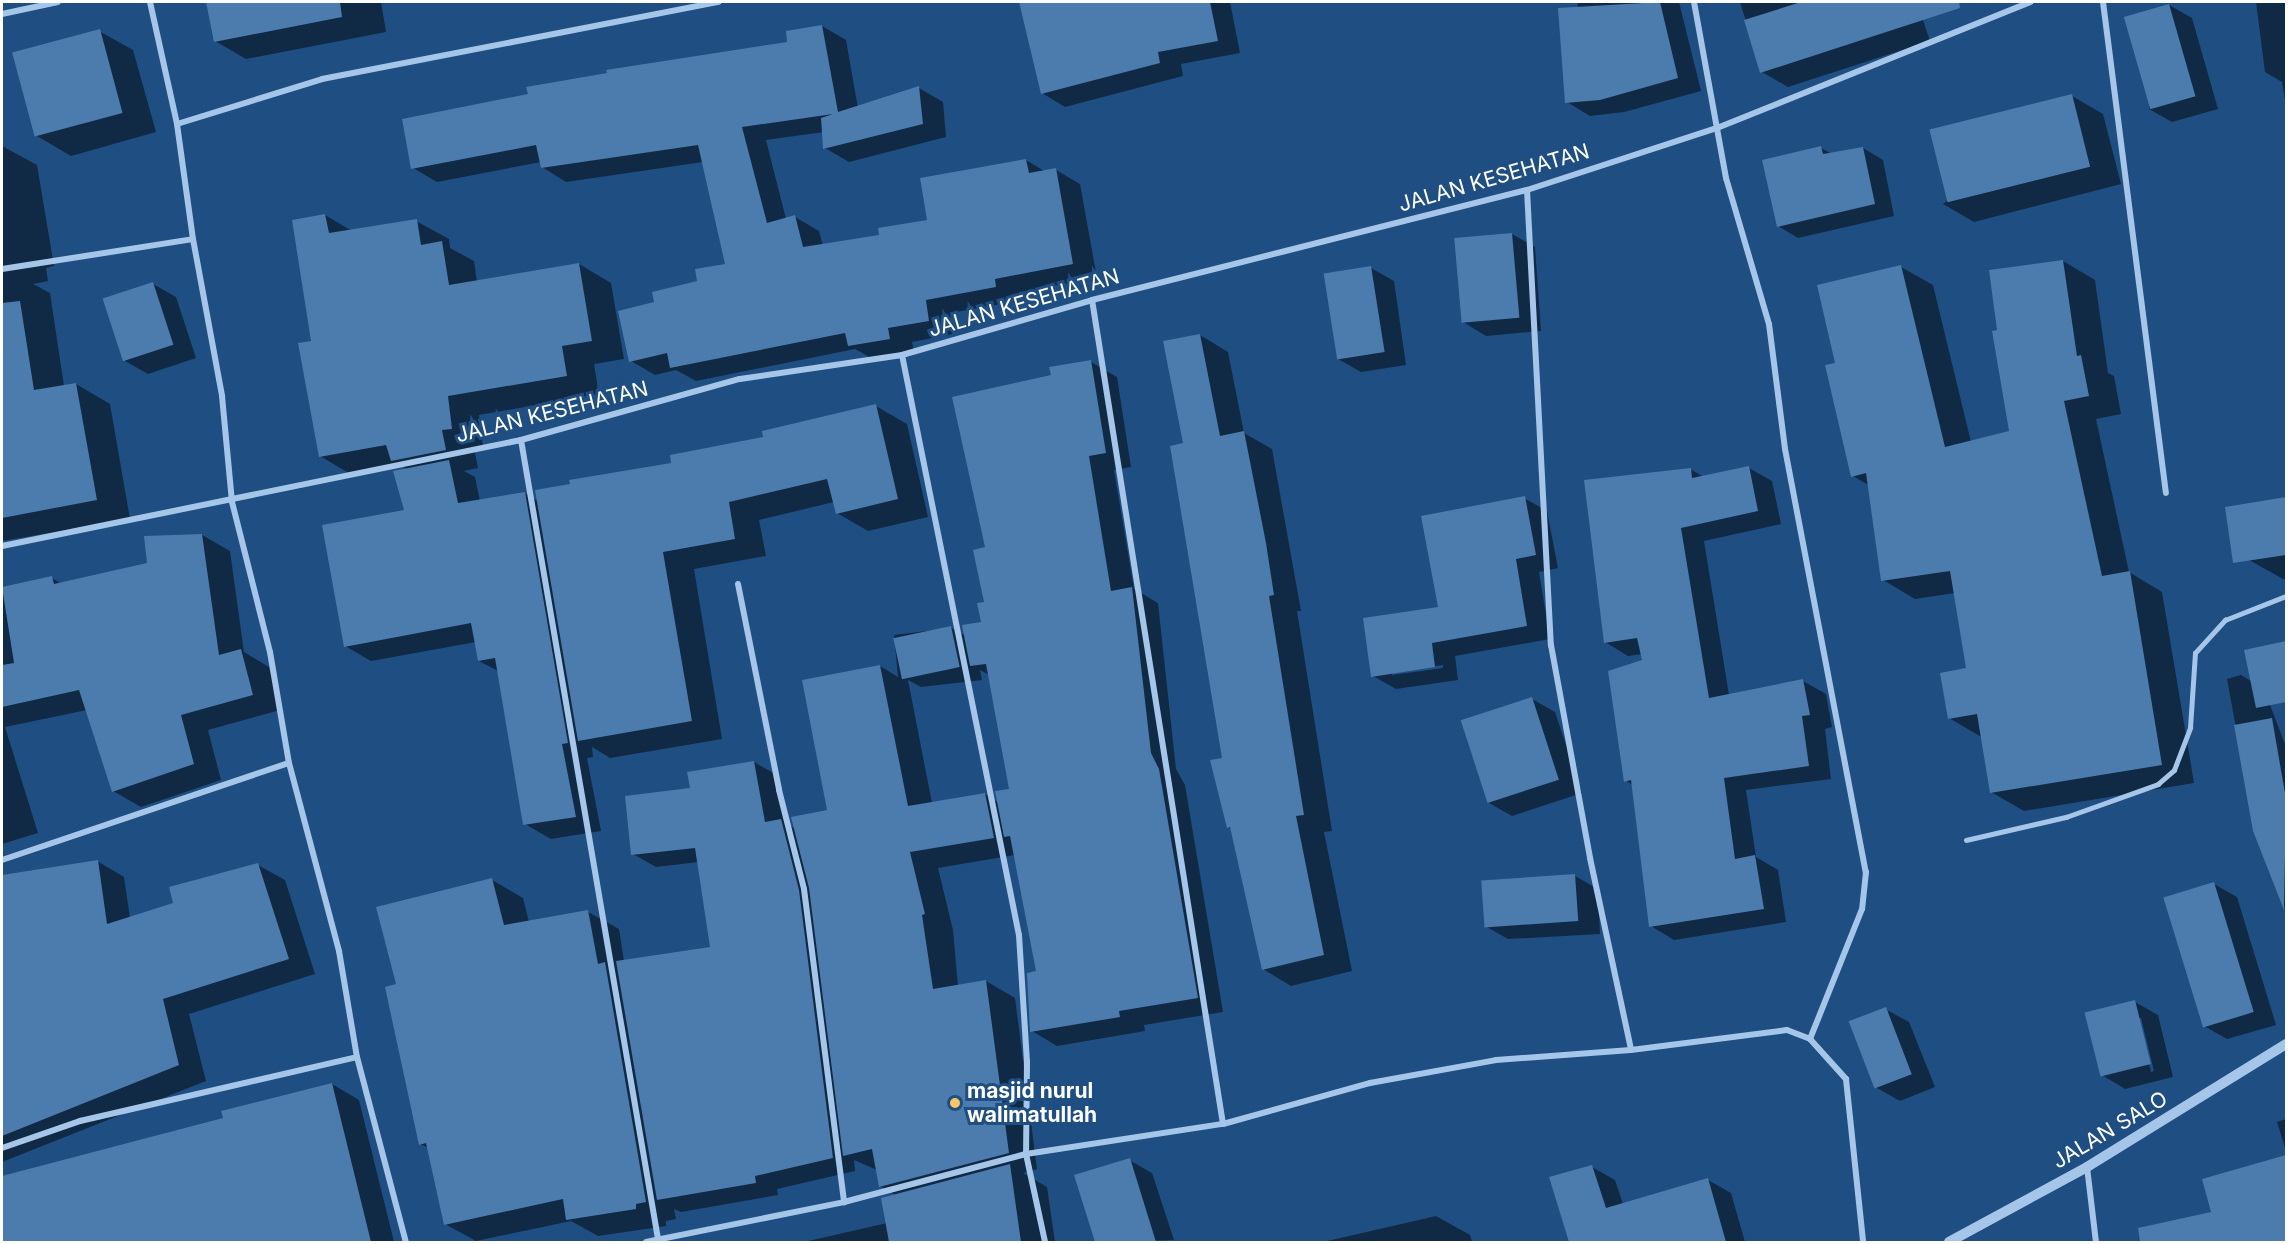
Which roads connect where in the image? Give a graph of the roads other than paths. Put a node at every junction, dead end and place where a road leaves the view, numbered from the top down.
1 (58, 2) edge
2 (150, 2) edge
3 (719, 2) edge
4 (1694, 2) edge
5 (2031, 2) edge
6 (2103, 2) edge
7 (2, 14) edge
8 (177, 124) junction
9 (1717, 128) junction
10 (1527, 190) junction
11 (193, 239) junction
12 (2, 269) edge
13 (1092, 300) junction
14 (902, 355) junction
15 (521, 440) junction
16 (2166, 493) dead end
17 (232, 502) junction
18 (2, 546) edge
19 (738, 584) dead end
20 (2286, 597) edge
21 (289, 763) junction
22 (1966, 840) dead end
23 (2, 860) edge
24 (1810, 1039) junction
25 (2286, 1044) edge
26 (1631, 1050) junction
27 (357, 1057) junction
28 (1223, 1124) junction
29 (2, 1148) edge
30 (1026, 1154) junction
31 (2087, 1167) junction
32 (844, 1202) junction
33 (658, 1239) junction
34 (406, 1242) edge
35 (646, 1242) edge
36 (1045, 1242) edge
37 (1863, 1242) edge
38 (1949, 1242) edge
39 (2096, 1242) edge

1 - 7 street
2 - 8 street
3 - 8 street
4 - 9 street
5 - 9 street, JALAN KESEHATAN
6 - 16 street
8 - 11 street
9 - 10 street, JALAN KESEHATAN
9 - 24 street
10 - 13 street, JALAN KESEHATAN
10 - 26 street
11 - 12 street
11 - 17 street
13 - 14 street, JALAN KESEHATAN
13 - 28 street
14 - 15 street, JALAN KESEHATAN
14 - 30 street
15 - 17 street, JALAN KESEHATAN
15 - 33 street
17 - 18 street, JALAN KESEHATAN
17 - 21 street
19 - 32 street
20 - 22 lane
21 - 23 street
21 - 27 street
24 - 26 street
24 - 37 street
25 - 31 street, JALAN SALO
26 - 28 street
27 - 29 street
27 - 34 street
28 - 30 street
30 - 32 street
30 - 36 street
31 - 38 street, JALAN SALO
31 - 39 street
32 - 33 street
33 - 35 street

